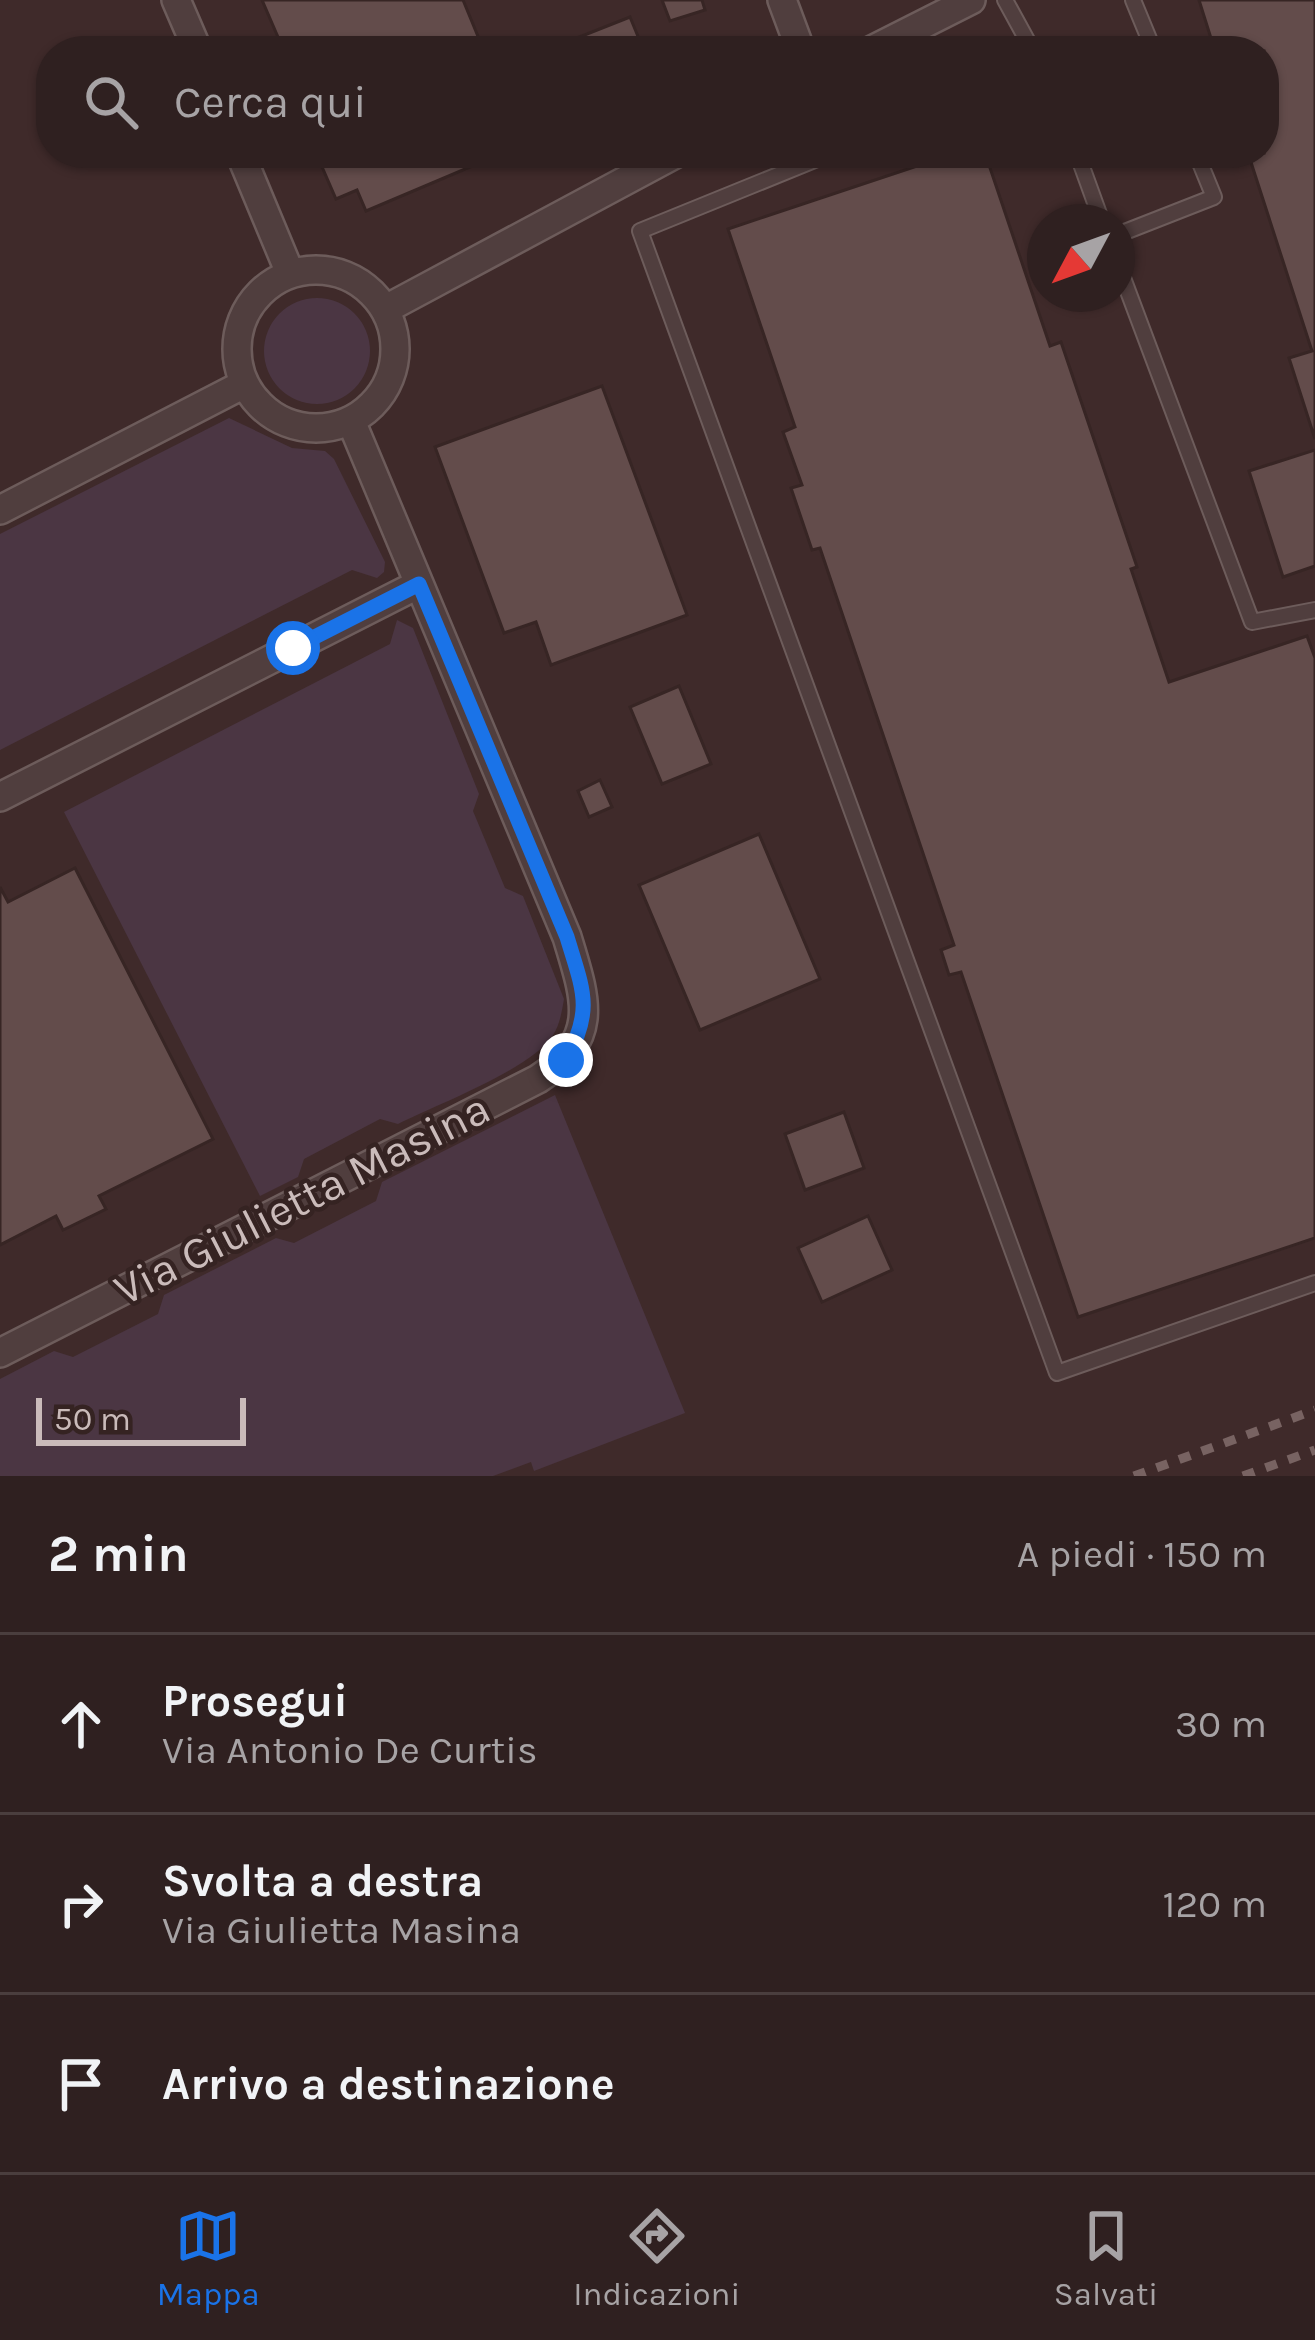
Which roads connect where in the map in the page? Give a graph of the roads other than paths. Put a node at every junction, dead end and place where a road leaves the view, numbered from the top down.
1 (176, 0) edge
2 (782, 0) edge
3 (971, 0) edge
4 (1005, 0) edge
5 (1133, 0) edge
6 (191, 36) edge
7 (795, 36) edge
8 (900, 36) edge
9 (1025, 36) edge
10 (1148, 36) edge
11 (246, 168) edge
12 (649, 168) edge
13 (795, 168) edge
14 (1082, 168) edge
15 (1202, 168) edge
16 (1095, 204) edge
17 (1135, 228) edge
18 (290, 273) junction
19 (386, 310) junction
20 (1135, 310) edge
21 (244, 383) junction
22 (352, 422) junction
23 (0, 510) edge
24 (419, 584) junction
25 (1315, 610) edge
26 (0, 797) edge
27 (1315, 1282) edge
28 (0, 1354) edge

1 - 6 street
2 - 7 street
3 - 8 street
4 - 9 lane
5 - 10 lane
11 - 18 street
12 - 19 street
13 - 27 lane
14 - 16 lane
15 - 17 lane
18 - 19 street
18 - 21 street
19 - 22 street
20 - 25 lane
21 - 22 street
21 - 23 street
22 - 24 street, Via Giulietta Masina
24 - 26 street
24 - 28 street, Via Giulietta Masina

